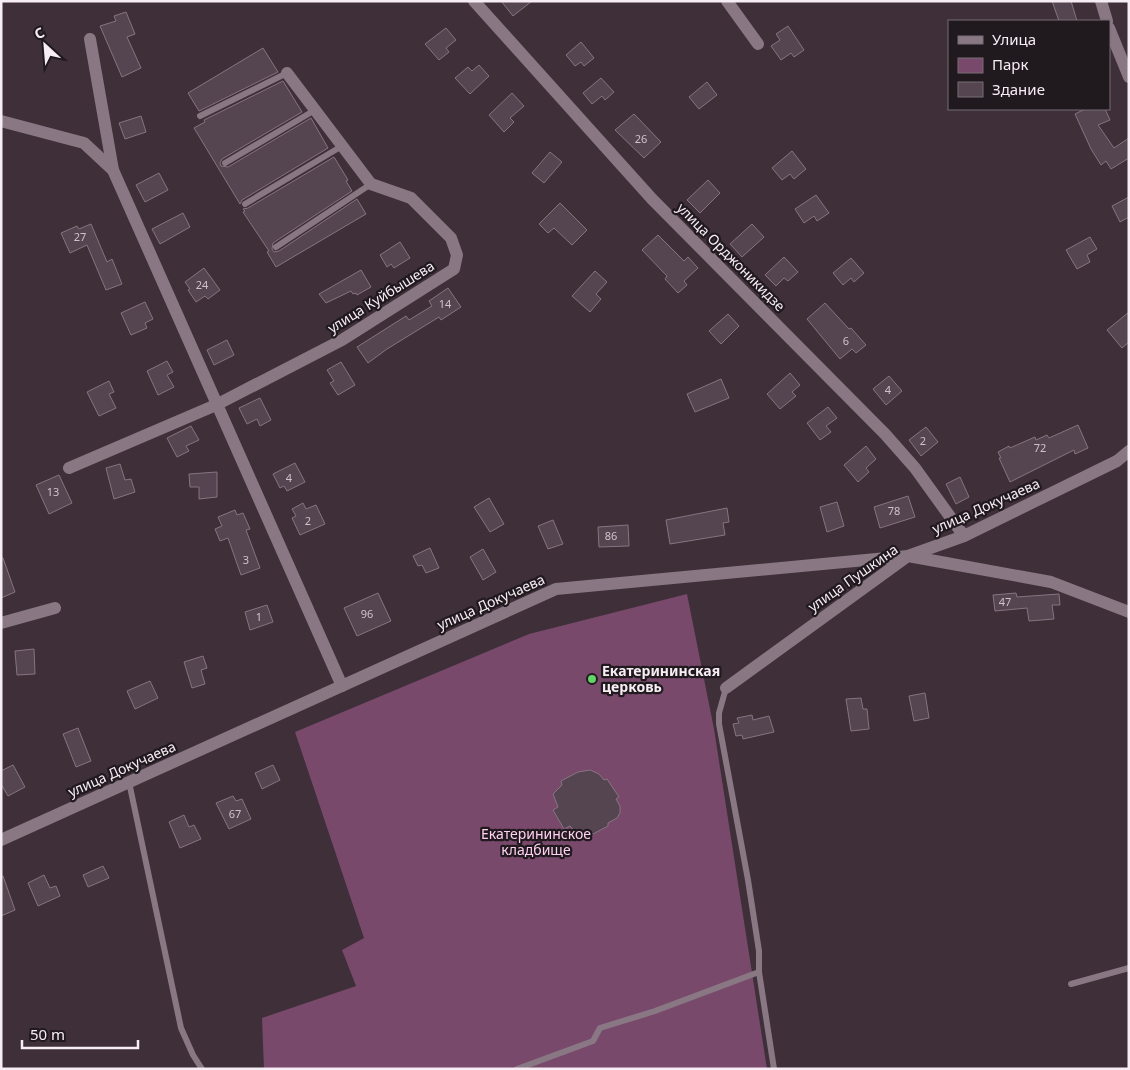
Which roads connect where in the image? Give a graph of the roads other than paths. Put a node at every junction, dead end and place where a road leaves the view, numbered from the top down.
1 (474, 1) edge
2 (727, 1) edge
3 (1100, 1) edge
4 (1107, 20) edge
5 (1110, 30) edge
6 (90, 40) dead end
7 (758, 44) dead end
8 (287, 73) joint
9 (1129, 78) edge
10 (315, 110) junction
11 (200, 116) dead end
12 (1, 121) edge
13 (342, 146) junction
14 (225, 162) dead end
15 (113, 170) junction
16 (371, 184) junction
17 (244, 204) dead end
18 (276, 247) dead end
19 (216, 404) junction
20 (1129, 451) edge
21 (69, 468) dead end
22 (964, 536) junction
23 (908, 556) junction
24 (55, 608) dead end
25 (1129, 612) edge
26 (1, 623) edge
27 (342, 686) junction
28 (726, 688) joint
29 (129, 782) junction
30 (1, 840) edge
31 (1129, 968) edge
32 (759, 972) junction
33 (1072, 984) dead end
34 (202, 1069) edge
35 (517, 1069) edge
36 (774, 1069) edge

1 - 22 street, улица Орджоникидзе
2 - 7 street
3 - 4 street
5 - 9 street
6 - 15 street
8 - 10 street
8 - 11 lane
10 - 13 street
10 - 14 lane
12 - 15 street
13 - 16 street
13 - 17 lane
15 - 19 street
16 - 18 lane
16 - 19 street, улица Куйбышева
19 - 21 street, улица Куйбышева
19 - 27 street
20 - 22 street, улица Докучаева
22 - 23 street, улица Докучаева
23 - 25 street, улица Пушкина
23 - 27 street, улица Докучаева
23 - 28 street, улица Пушкина
24 - 26 street
27 - 29 street, улица Докучаева
28 - 32 lane
29 - 30 street, улица Докучаева
29 - 34 lane
31 - 33 lane
32 - 35 lane
32 - 36 lane

